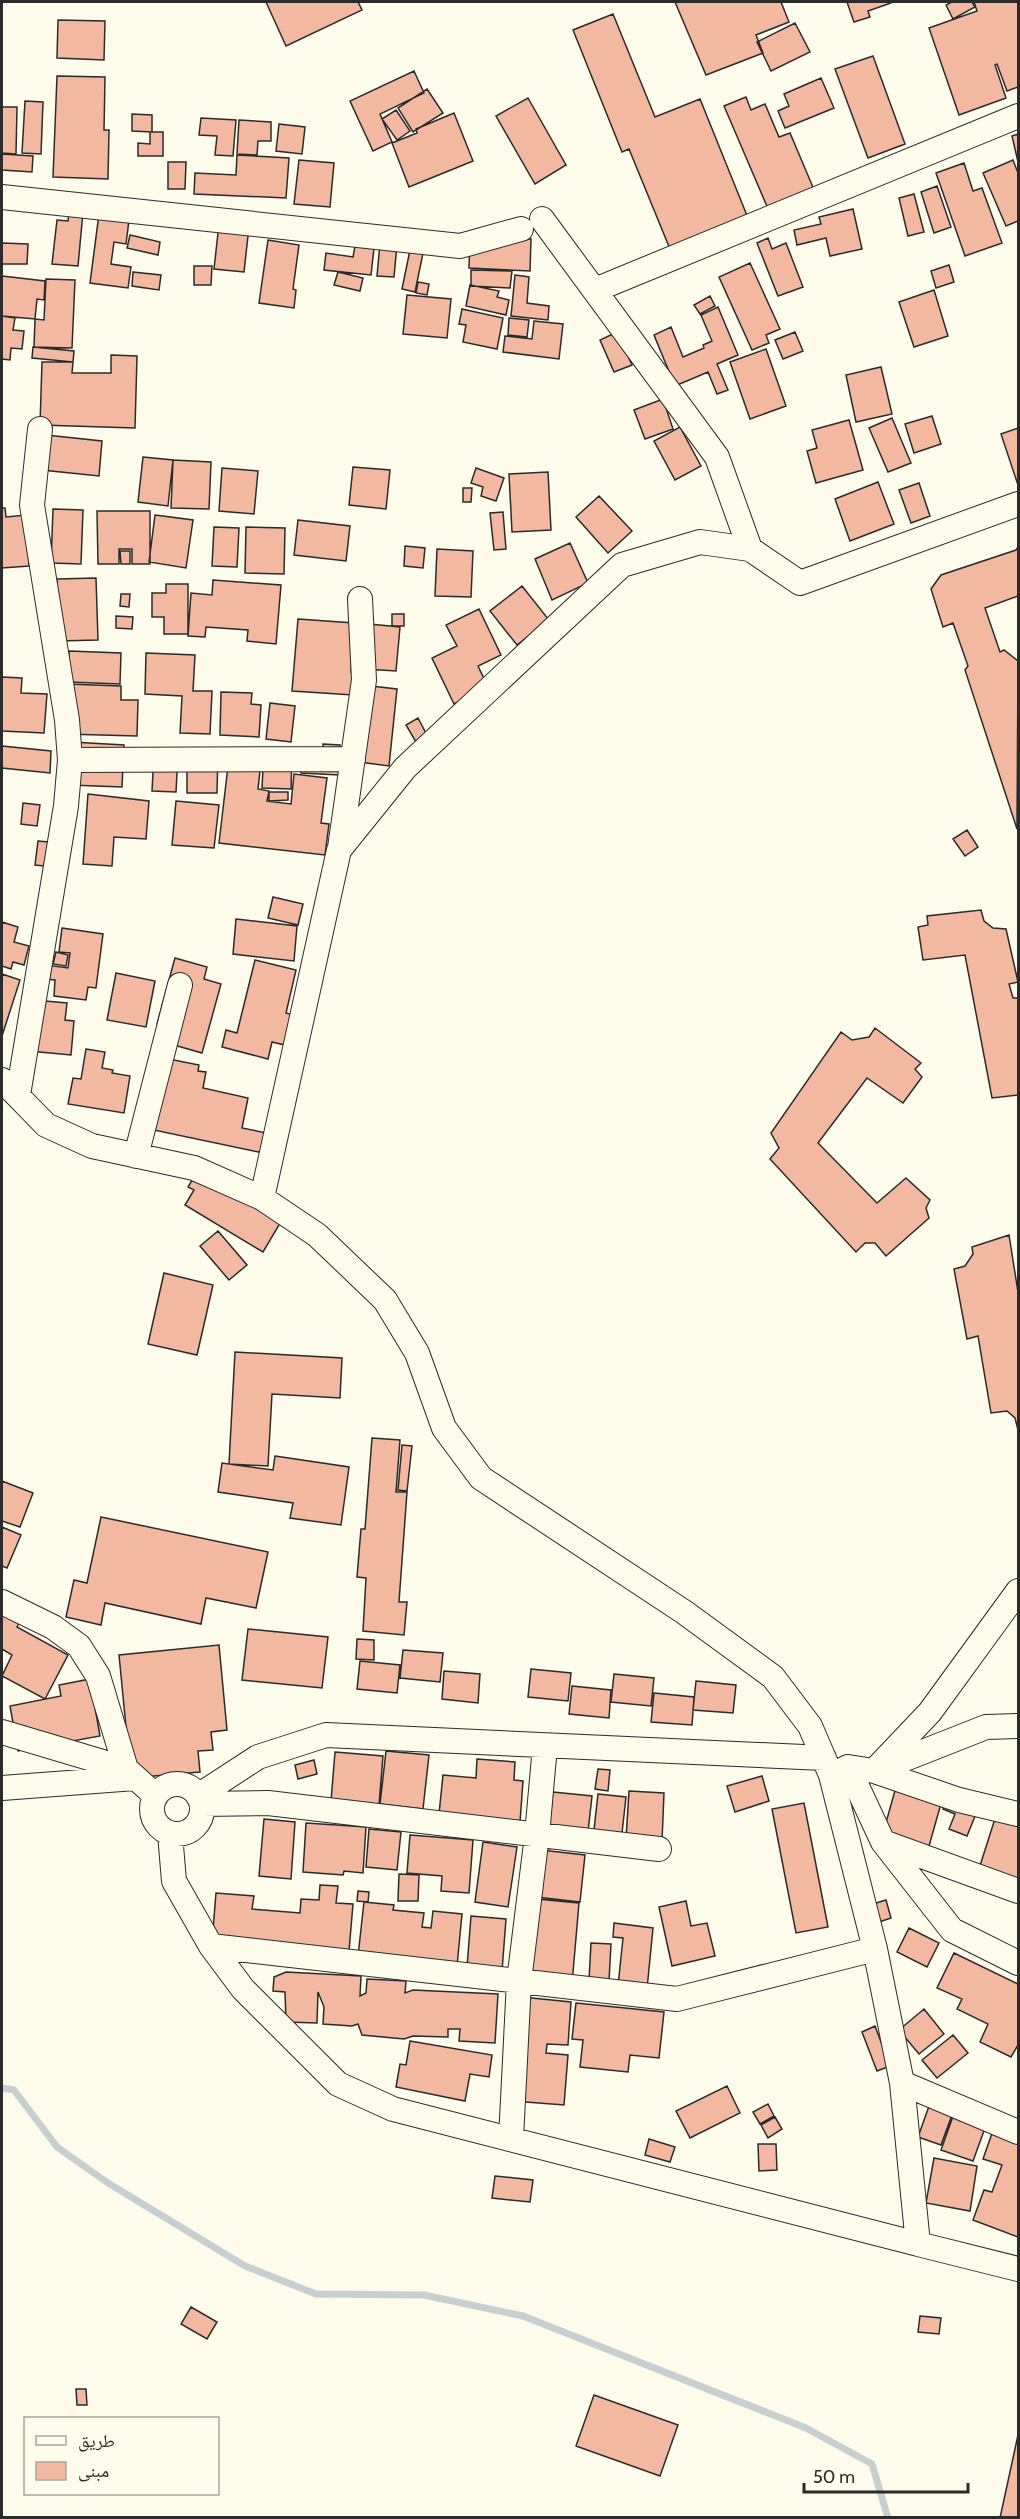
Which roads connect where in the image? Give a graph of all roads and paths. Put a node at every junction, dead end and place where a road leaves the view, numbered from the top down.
1 (1018, 116) edge
2 (2, 197) edge
3 (595, 290) junction
4 (40, 429) dead end
5 (1018, 504) edge
6 (750, 549) junction
7 (360, 599) dead end
8 (353, 759) junction
9 (70, 760) junction
10 (339, 850) junction
11 (180, 985) dead end
12 (10, 1088) edge
13 (136, 1156) junction
14 (262, 1198) junction
15 (1018, 1591) edge
16 (2, 1602) edge
17 (1018, 1726) edge
18 (2, 1732) edge
19 (545, 1746) junction
20 (834, 1767) junction
21 (874, 1771) junction
22 (130, 1773) junction
23 (2, 1788) edge
24 (156, 1796) junction
25 (200, 1800) junction
26 (1018, 1814) edge
27 (170, 1833) junction
28 (537, 1835) junction
29 (883, 1842) junction
30 (659, 1849) dead end
31 (1018, 1891) edge
32 (211, 1946) junction
33 (875, 1949) junction
34 (1018, 1963) edge
35 (519, 1981) junction
36 (902, 2083) junction
37 (1018, 2132) edge
38 (512, 2139) junction
39 (918, 2244) junction
40 (1018, 2269) edge

1 - 3 street
2 - 3 street
3 - 6 street
4 - 9 street
5 - 6 street
6 - 10 street
7 - 8 street
8 - 9 street
8 - 10 street
9 - 12 street
10 - 14 street
11 - 13 street
12 - 13 street
13 - 14 street
14 - 20 street
15 - 21 street
16 - 22 street
17 - 21 street
18 - 22 street
19 - 20 street
19 - 25 street
19 - 28 street
20 - 21 street
20 - 29 street
20 - 33 street
21 - 26 street
22 - 23 street
22 - 24 street
24 - 25 street
24 - 27 street
25 - 27 street
25 - 28 street
27 - 32 street
28 - 30 street
28 - 35 street
29 - 31 street
29 - 34 street
32 - 35 street
32 - 38 street
33 - 35 street
33 - 36 street
35 - 38 street
36 - 37 street
36 - 39 street
38 - 39 street
39 - 40 street

